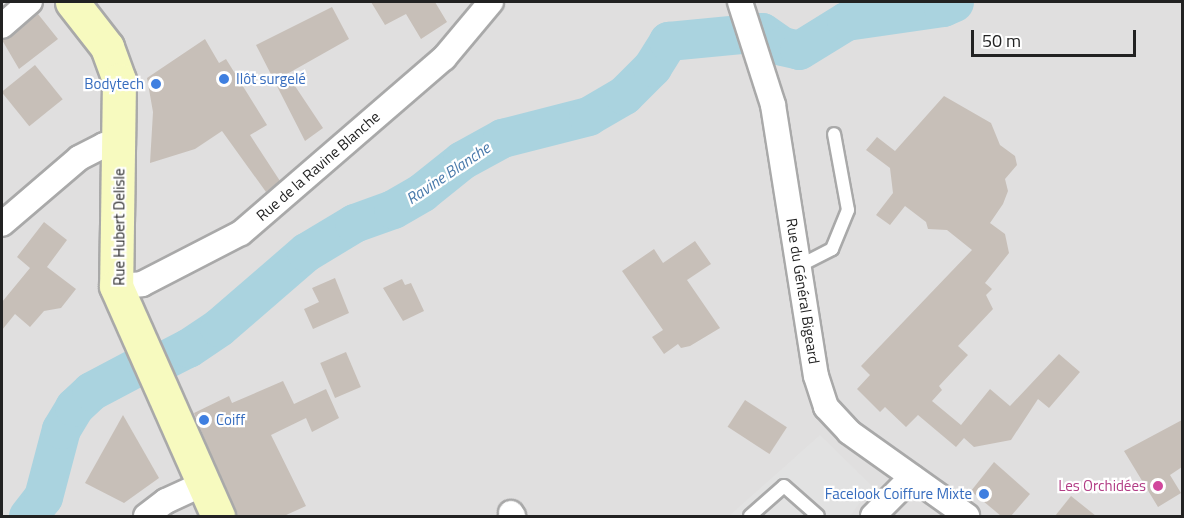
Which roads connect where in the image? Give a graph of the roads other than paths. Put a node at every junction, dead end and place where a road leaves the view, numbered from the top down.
1 (30, 2) edge
2 (72, 2) edge
3 (491, 2) edge
4 (742, 9) edge
5 (2, 26) edge
6 (834, 134) dead end
7 (120, 145) junction
8 (2, 224) edge
9 (799, 266) junction
10 (119, 296) junction
11 (912, 477) junction
12 (203, 484) junction
13 (146, 516) edge
14 (218, 516) edge
15 (750, 516) edge
16 (818, 516) edge
17 (873, 516) edge
18 (967, 516) edge

1 - 5 street
2 - 7 main road, Rue Hubert Delisle
3 - 10 street, Rue de la Ravine Blanche
4 - 9 street, Rue du Général Bigeard
6 - 9 lane
7 - 8 street
7 - 10 main road, Rue Hubert Delisle
9 - 11 street, Rue du Général Bigeard
10 - 12 main road, Rue Hubert Delisle
11 - 17 street
11 - 18 street, Rue du Général Bigeard
12 - 13 street
12 - 14 main road, Rue Hubert Delisle
15 - 16 lane

